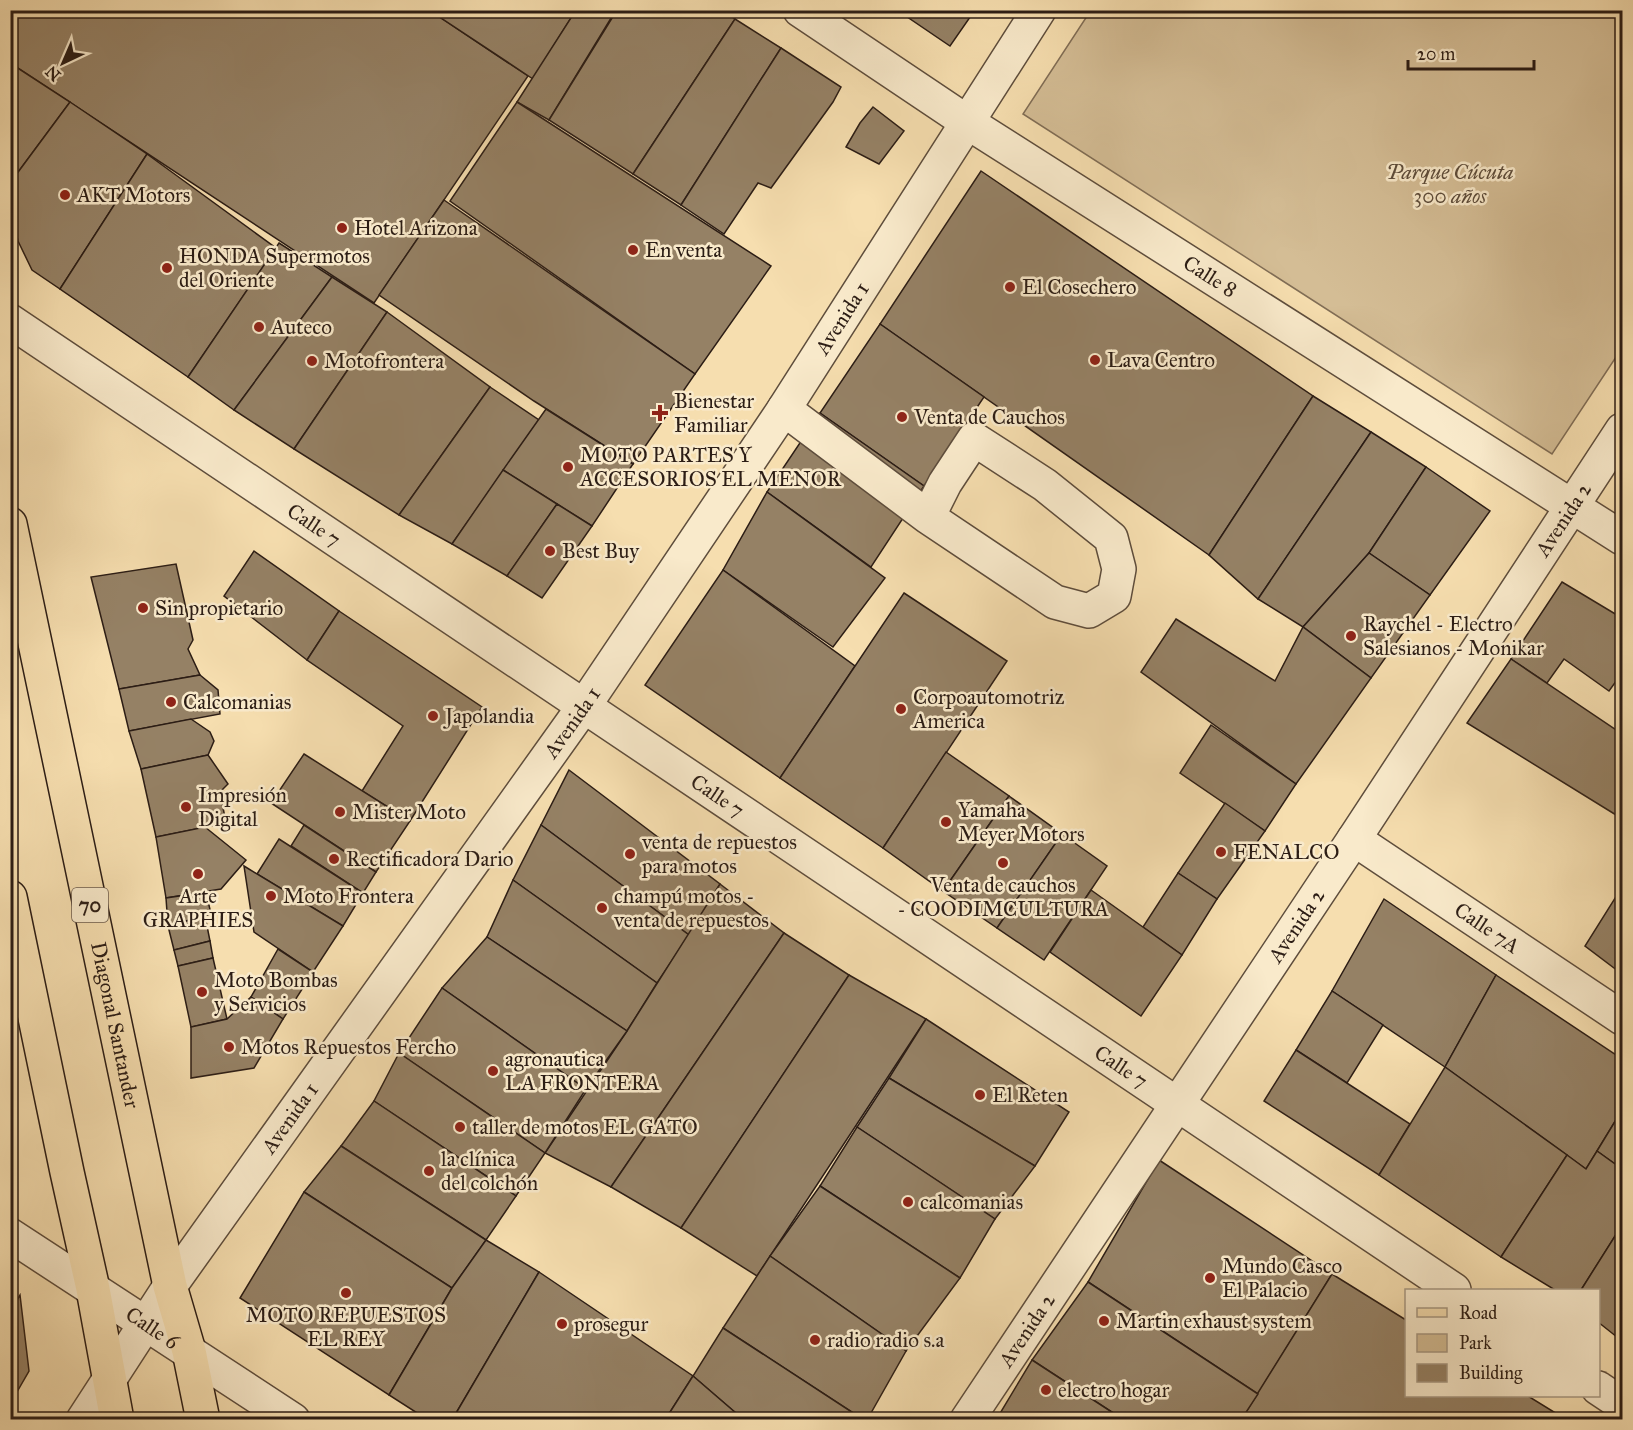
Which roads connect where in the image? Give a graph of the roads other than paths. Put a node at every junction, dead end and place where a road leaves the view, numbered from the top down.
1 (800, 10) edge
2 (1039, 10) edge
3 (967, 122) junction
4 (10, 321) edge
5 (784, 409) junction
6 (1623, 430) edge
7 (1572, 506) junction
8 (928, 518) junction
9 (10, 524) edge
10 (1623, 538) edge
11 (584, 706) junction
12 (1354, 839) junction
13 (10, 897) edge
14 (1623, 1018) edge
15 (1177, 1104) junction
16 (10, 1235) edge
17 (170, 1286) junction
18 (93, 1289) junction
19 (1453, 1289) edge
20 (146, 1323) junction
21 (189, 1351) junction
22 (109, 1381) junction
23 (1600, 1389) edge
24 (1623, 1404) edge
25 (83, 1419) edge
26 (117, 1419) edge
27 (202, 1419) edge
28 (293, 1419) edge
29 (967, 1419) edge

1 - 3 street, Calle 8
2 - 3 street, Avenida 1
3 - 5 street, Avenida 1
3 - 7 street, Calle 8
4 - 11 street, Calle 7
5 - 8 street
5 - 11 street, Avenida 1
6 - 7 street, Avenida 2
7 - 10 street, Calle 8
7 - 12 street, Avenida 2
8 - 8 street
9 - 17 main road, Diagonal Santander / 70
11 - 15 street, Calle 7
11 - 17 street, Avenida 1
12 - 14 street, Calle 7A
12 - 15 street, Avenida 2
13 - 18 main road
15 - 19 street, Calle 7
15 - 29 street, Avenida 2
16 - 18 street, Calle 6
17 - 20 street, Avenida 1
17 - 21 main road, Diagonal Santander / 70
18 - 20 street, Calle 6
18 - 22 main road
20 - 21 street, Calle 6
20 - 22 street, Avenida 1
21 - 27 main road, Diagonal Santander / 70
21 - 28 street, Calle 6
22 - 25 street, Avenida 1
22 - 26 main road
23 - 24 street

